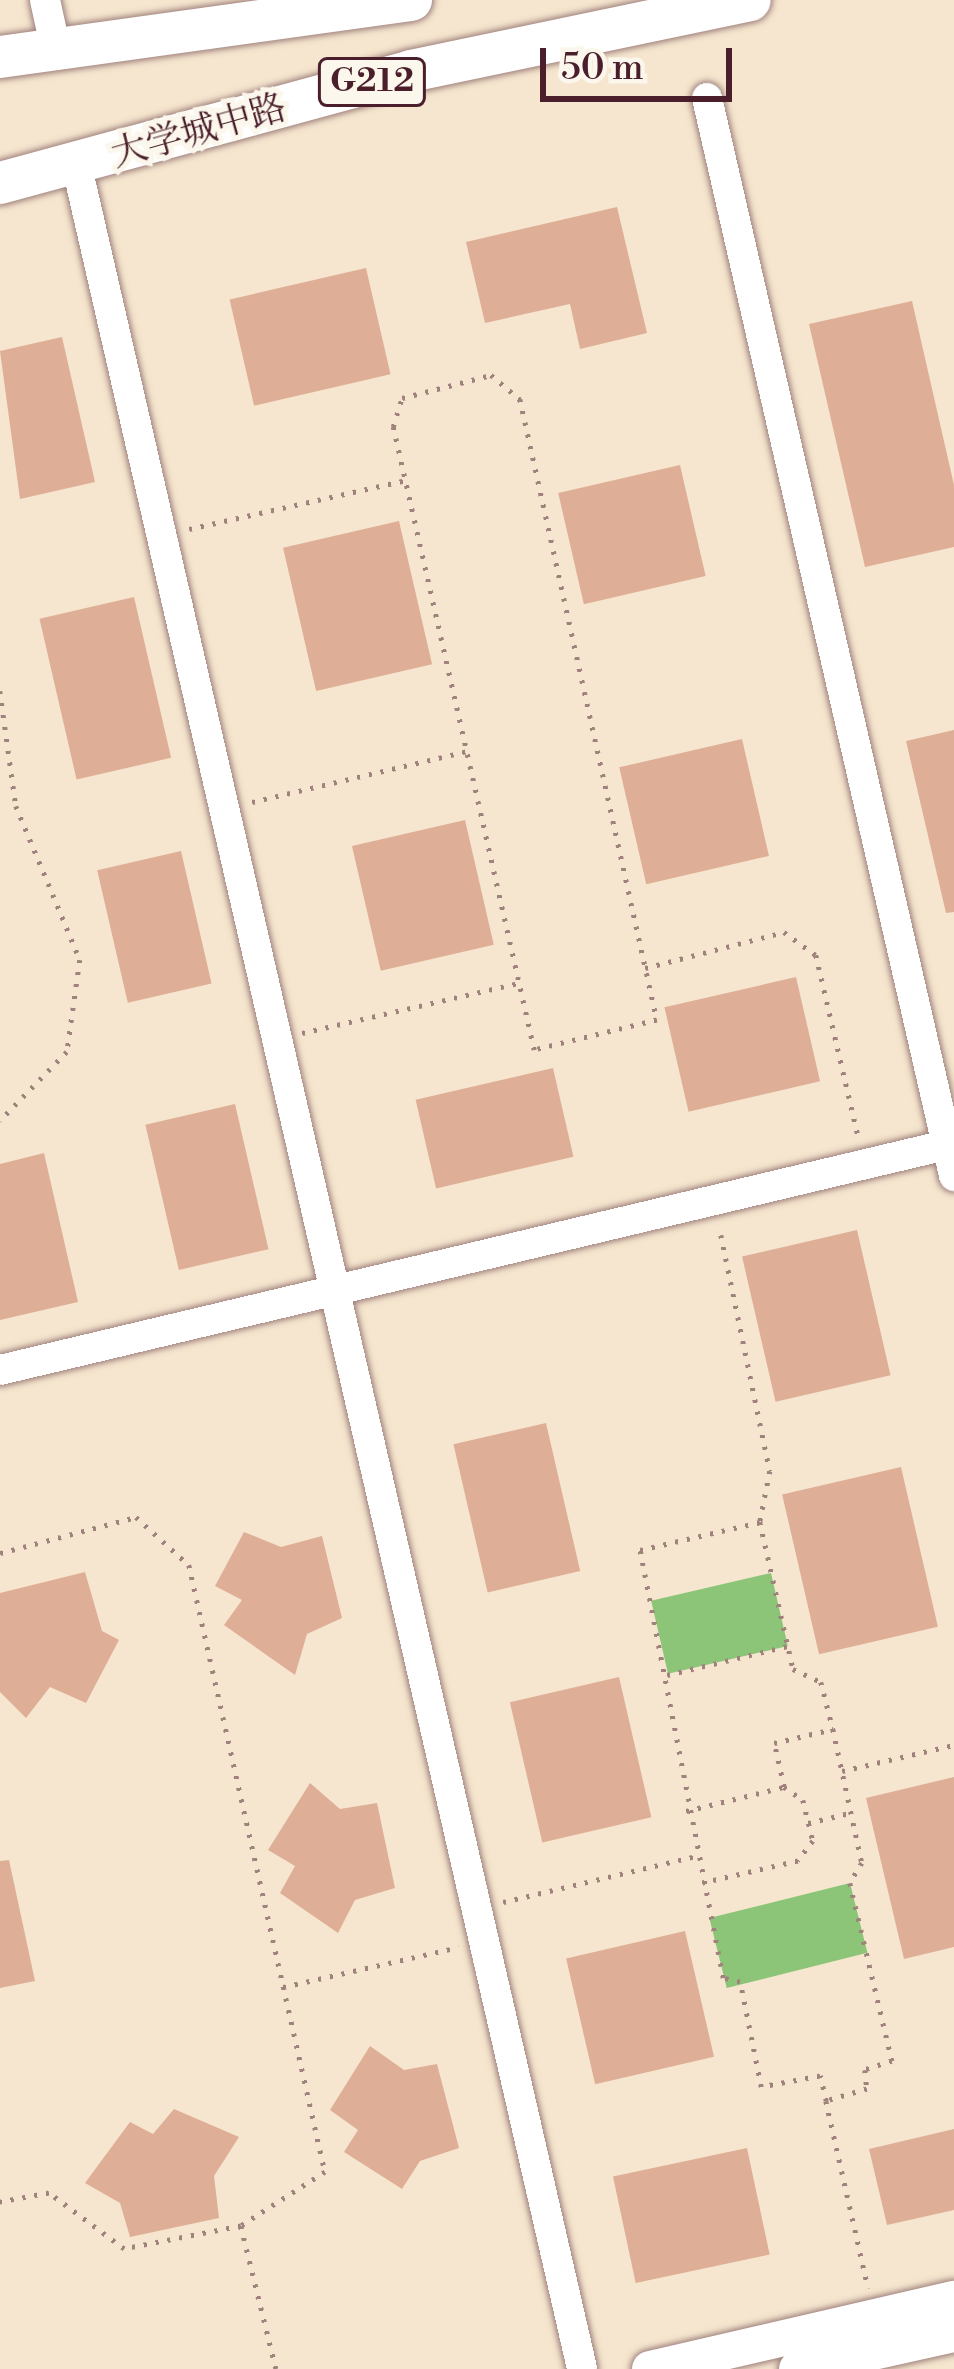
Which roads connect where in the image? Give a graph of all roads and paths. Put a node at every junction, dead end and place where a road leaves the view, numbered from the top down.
1 (45, 0) edge
2 (411, 0) edge
3 (749, 0) edge
4 (55, 46) junction
5 (0, 57) edge
6 (707, 98) dead end
7 (77, 167) junction
8 (0, 183) edge
9 (406, 480) junction
10 (162, 535) junction
11 (0, 691) edge
12 (468, 751) junction
13 (225, 809) junction
14 (645, 968) junction
15 (519, 982) junction
16 (277, 1038) junction
17 (0, 1120) edge
18 (950, 1144) edge
19 (865, 1164) junction
20 (954, 1176) edge
21 (721, 1235) dead end
22 (335, 1290) junction
23 (0, 1370) edge
24 (760, 1522) junction
25 (0, 1553) edge
26 (788, 1646) junction
27 (668, 1675) junction
28 (833, 1730) junction
29 (954, 1744) edge
30 (842, 1771) junction
31 (784, 1787) junction
32 (686, 1811) junction
33 (851, 1813) junction
34 (808, 1823) junction
35 (696, 1856) junction
36 (702, 1883) junction
37 (476, 1908) junction
38 (484, 1942) junction
39 (284, 1987) junction
40 (826, 2101) junction
41 (0, 2202) edge
42 (241, 2227) junction
43 (954, 2300) edge
44 (875, 2318) junction
45 (954, 2334) edge
46 (276, 2369) edge
47 (582, 2369) edge
48 (650, 2369) edge
49 (797, 2369) edge

1 - 4 street
2 - 4 highway, G212
3 - 7 highway, 大学城中路 / G212
4 - 5 highway, G212
6 - 18 street
7 - 8 highway, 大学城中路 / G212
7 - 10 street
9 - 10 path
9 - 12 path
9 - 14 path
10 - 13 street
11 - 17 path
12 - 13 path
12 - 15 path
13 - 16 street
14 - 15 path
14 - 19 path
15 - 16 path
16 - 22 street
18 - 19 street
18 - 20 street
19 - 22 street
21 - 24 path
22 - 23 street
22 - 37 street
24 - 26 path
24 - 27 path
25 - 39 path
26 - 27 path
26 - 28 path
27 - 32 path
28 - 30 path
28 - 31 path
29 - 30 path
30 - 33 path
31 - 32 path
31 - 34 path
32 - 35 path
33 - 34 path
33 - 40 path
34 - 36 path
35 - 36 path
35 - 37 path
36 - 40 path
37 - 38 street
38 - 39 path
38 - 47 street
39 - 42 path
40 - 44 path
41 - 42 path
42 - 46 path
43 - 44 main road
44 - 48 main road
45 - 49 main road

